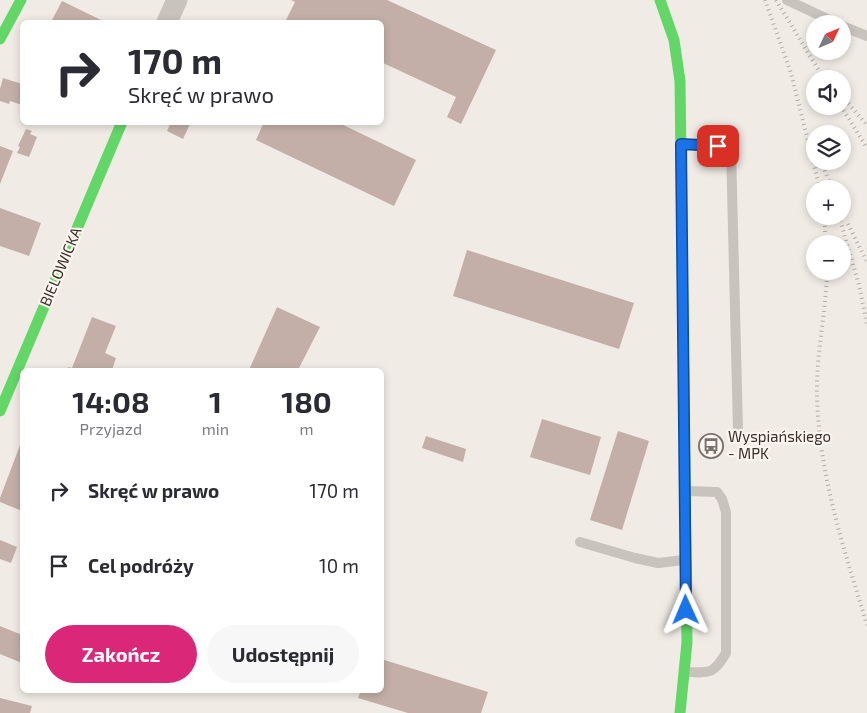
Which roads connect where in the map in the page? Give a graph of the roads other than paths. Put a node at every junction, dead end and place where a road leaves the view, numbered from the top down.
1 (21, 0) edge
2 (177, 0) edge
3 (660, 0) edge
4 (787, 0) edge
5 (819, 15) edge
6 (168, 20) edge
7 (851, 30) edge
8 (867, 36) edge
9 (0, 39) edge
10 (121, 125) edge
11 (681, 144) junction
12 (0, 411) edge
13 (738, 430) dead end
14 (685, 491) junction
15 (580, 542) dead end
16 (686, 560) junction
17 (685, 672) junction
18 (680, 713) edge

1 - 9 street
2 - 6 street
3 - 11 street
4 - 5 lane
7 - 8 lane
10 - 12 street, BIELOWICKA
11 - 13 lane
11 - 14 street
14 - 16 street
14 - 17 lane
15 - 16 lane
16 - 17 street
17 - 18 street

